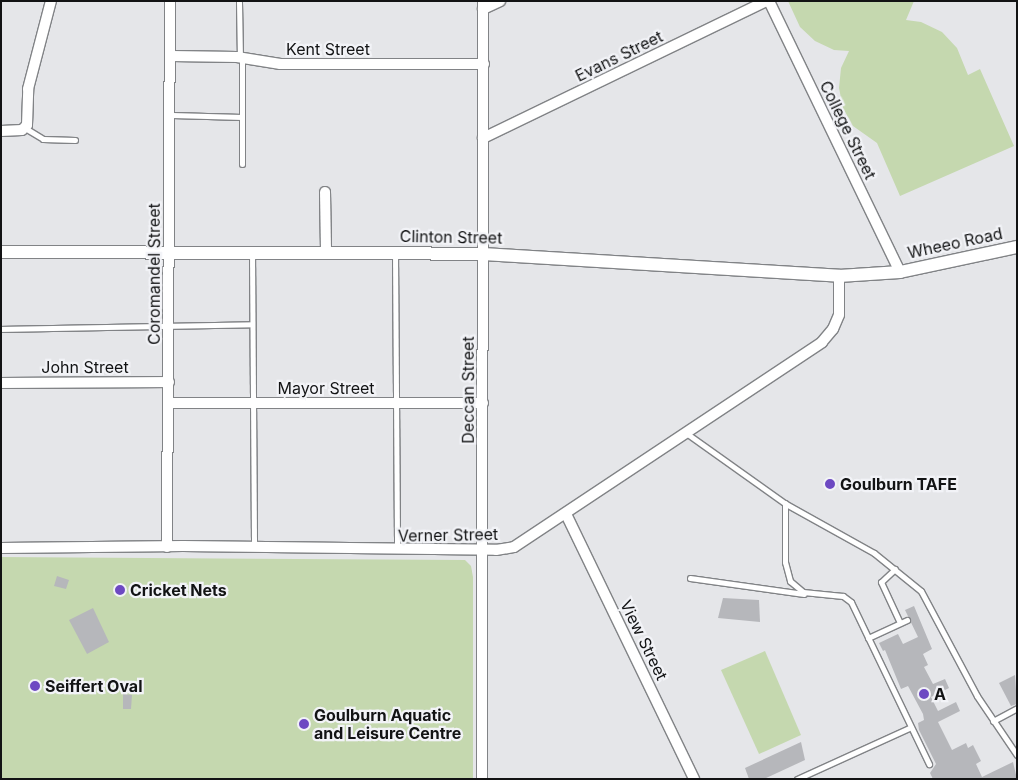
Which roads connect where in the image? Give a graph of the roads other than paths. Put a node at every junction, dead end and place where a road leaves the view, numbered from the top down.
1 (51, 1) edge
2 (170, 1) edge
3 (500, 1) edge
4 (768, 1) edge
5 (239, 2) edge
6 (483, 5) edge
7 (172, 56) junction
8 (241, 57) junction
9 (484, 64) junction
10 (172, 115) junction
11 (242, 117) junction
12 (24, 127) junction
13 (1, 131) edge
14 (483, 138) junction
15 (76, 140) dead end
16 (242, 164) dead end
17 (325, 192) dead end
18 (1017, 247) edge
19 (1, 252) edge
20 (167, 252) junction
21 (252, 252) junction
22 (326, 252) junction
23 (395, 252) junction
24 (483, 254) junction
25 (900, 272) junction
26 (839, 276) junction
27 (252, 324) junction
28 (168, 326) junction
29 (1, 330) edge
30 (169, 382) junction
31 (1, 383) edge
32 (168, 403) junction
33 (252, 403) junction
34 (483, 403) junction
35 (397, 404) junction
36 (686, 433) junction
37 (784, 503) junction
38 (566, 514) junction
39 (167, 546) junction
40 (1, 548) edge
41 (254, 549) junction
42 (397, 550) junction
43 (483, 550) junction
44 (895, 569) junction
45 (690, 578) dead end
46 (810, 594) junction
47 (908, 620) dead end
48 (900, 623) junction
49 (868, 638) junction
50 (1017, 708) edge
51 (993, 721) junction
52 (911, 728) junction
53 (1017, 756) edge
54 (929, 764) dead end
55 (482, 779) edge
56 (694, 779) edge
57 (797, 779) edge

1 - 12 street
2 - 7 street, Coromandel Street
3 - 6 street
4 - 14 street, Evans Street
4 - 25 street, College Street
5 - 8 lane
6 - 9 street, Deccan Street
7 - 8 street, Kent Street
7 - 10 street, Coromandel Street
8 - 9 street, Kent Street
8 - 11 lane
9 - 14 street, Deccan Street
10 - 11 lane
10 - 20 street, Coromandel Street
11 - 16 lane
12 - 13 street
12 - 15 lane
14 - 24 street, Deccan Street
17 - 22 street
18 - 25 street, Wheeo Road
19 - 20 street, Clinton Street
20 - 21 street, Clinton Street
20 - 28 street, Coromandel Street
21 - 22 street, Clinton Street
21 - 27 lane
22 - 23 street, Clinton Street
23 - 24 street, Clinton Street
23 - 35 lane
24 - 26 street, Clinton Street
24 - 34 street, Deccan Street
25 - 26 street, Clinton Street
26 - 36 street, Verner Street
27 - 28 lane
27 - 33 lane
28 - 29 lane
28 - 30 street, Coromandel Street
30 - 31 street, John Street
30 - 32 street, Coromandel Street
32 - 33 street, Mayor Street
32 - 39 street, Coromandel Street
33 - 35 street, Mayor Street
33 - 41 lane
34 - 35 street, Mayor Street
34 - 43 street, Deccan Street
35 - 42 lane
36 - 37 lane
36 - 38 street, Verner Street
37 - 44 lane
37 - 46 lane
38 - 43 street, Verner Street
38 - 56 street, View Street
39 - 40 street, Verner Street
39 - 41 street, Verner Street
41 - 42 street, Verner Street
42 - 43 street, Verner Street
43 - 55 street, Deccan Street
44 - 48 lane
44 - 51 lane
45 - 46 lane
46 - 49 lane
47 - 48 lane
48 - 49 lane
49 - 52 lane
50 - 51 lane
51 - 53 lane
52 - 54 lane
52 - 57 lane

